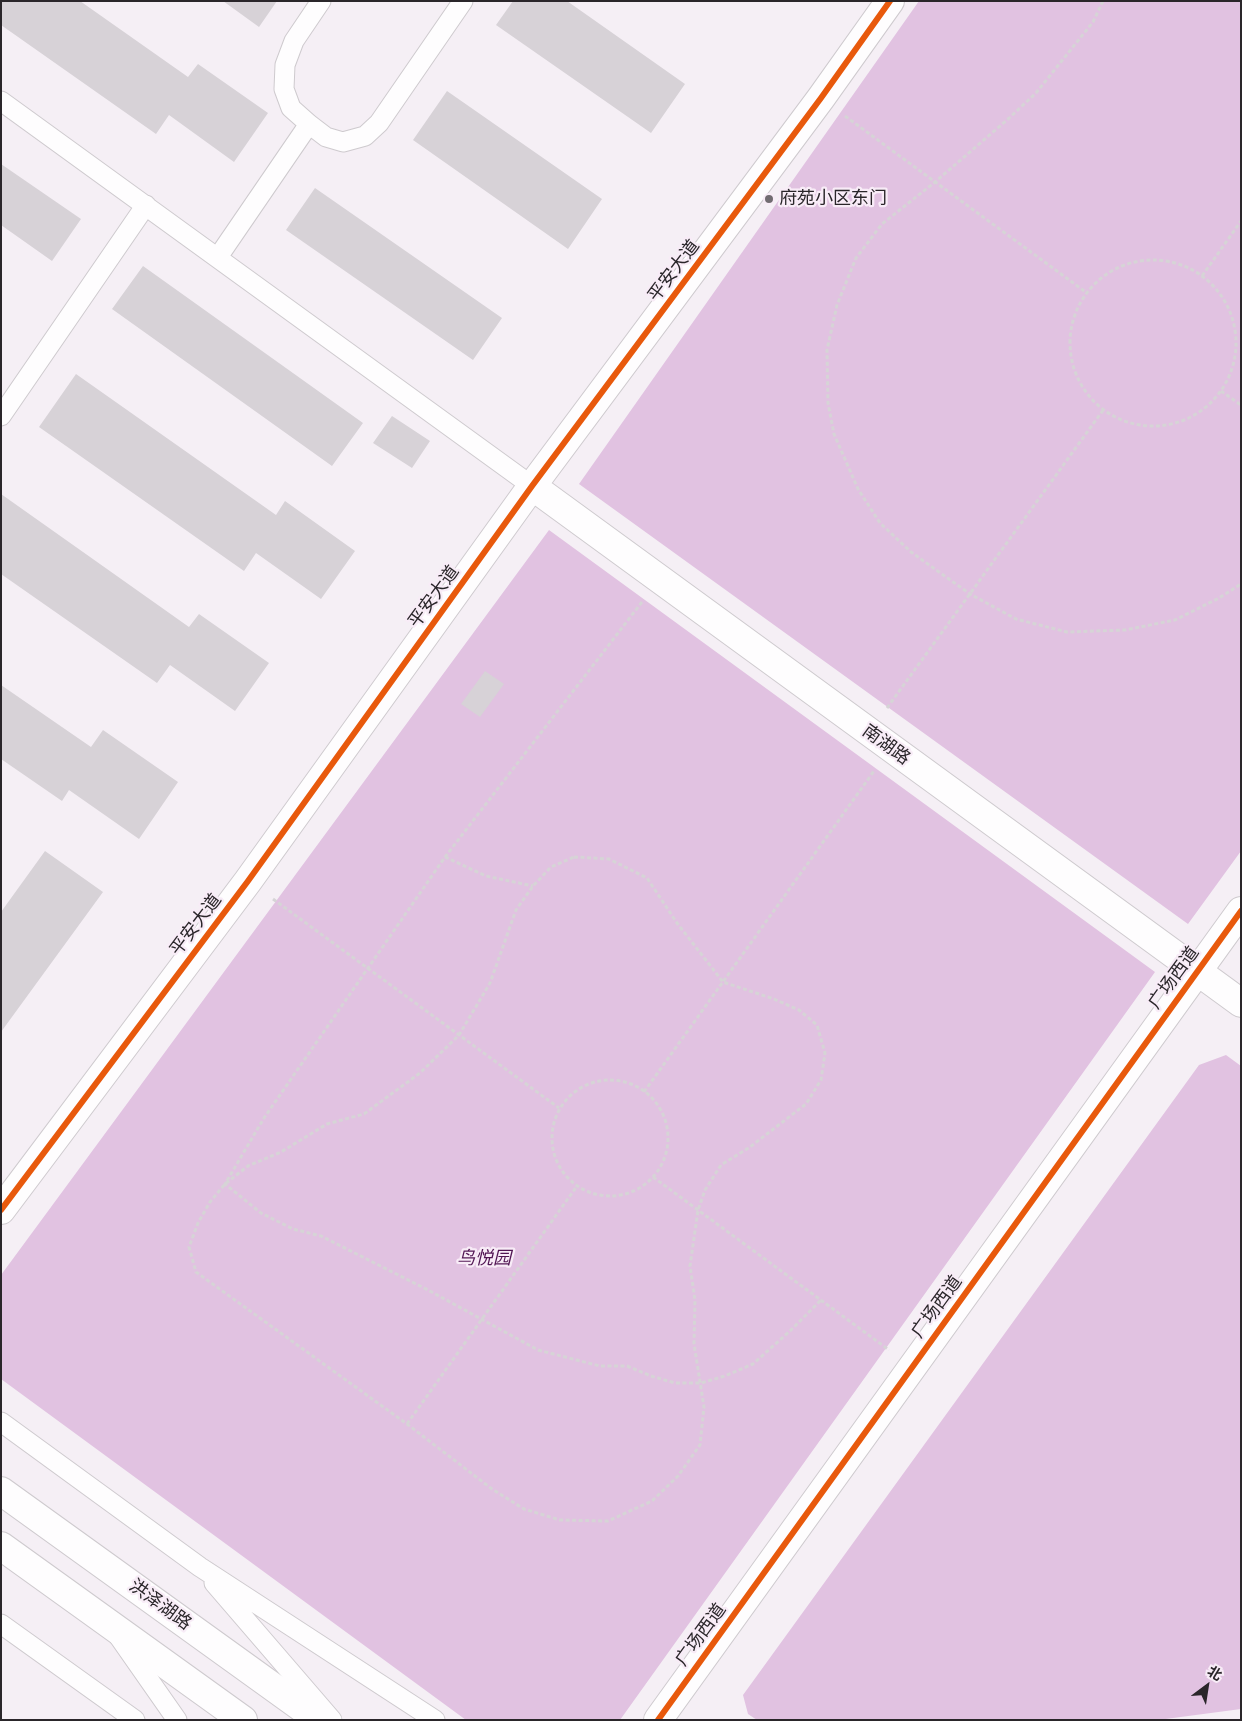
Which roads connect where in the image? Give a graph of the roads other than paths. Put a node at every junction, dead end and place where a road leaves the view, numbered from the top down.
1 (321, 1) edge
2 (463, 1) edge
3 (890, 1) edge
4 (1, 101) edge
5 (308, 124) junction
6 (146, 205) junction
7 (218, 257) junction
8 (1, 416) edge
9 (532, 486) junction
10 (1241, 911) edge
11 (1197, 972) junction
12 (1241, 1003) edge
13 (1, 1210) edge
14 (1, 1422) edge
15 (1, 1491) edge
16 (1, 1546) edge
17 (200, 1567) junction
18 (1, 1624) edge
19 (110, 1624) junction
20 (135, 1720) edge
21 (177, 1720) edge
22 (243, 1720) edge
23 (319, 1720) edge
24 (332, 1720) edge
25 (435, 1720) edge
26 (658, 1720) edge

1 - 5 lane
2 - 5 lane
3 - 9 street, 平安大道
4 - 6 lane
5 - 7 lane
6 - 7 lane
6 - 8 lane
7 - 9 lane
9 - 11 street, 南湖路
9 - 13 street, 平安大道
10 - 11 street, 广场西道
11 - 12 street, 南湖路
11 - 26 street, 广场西道
14 - 17 lane
15 - 23 street, 洪泽湖路
16 - 19 street
17 - 24 lane
17 - 25 lane
18 - 20 lane
19 - 21 lane
19 - 22 street

